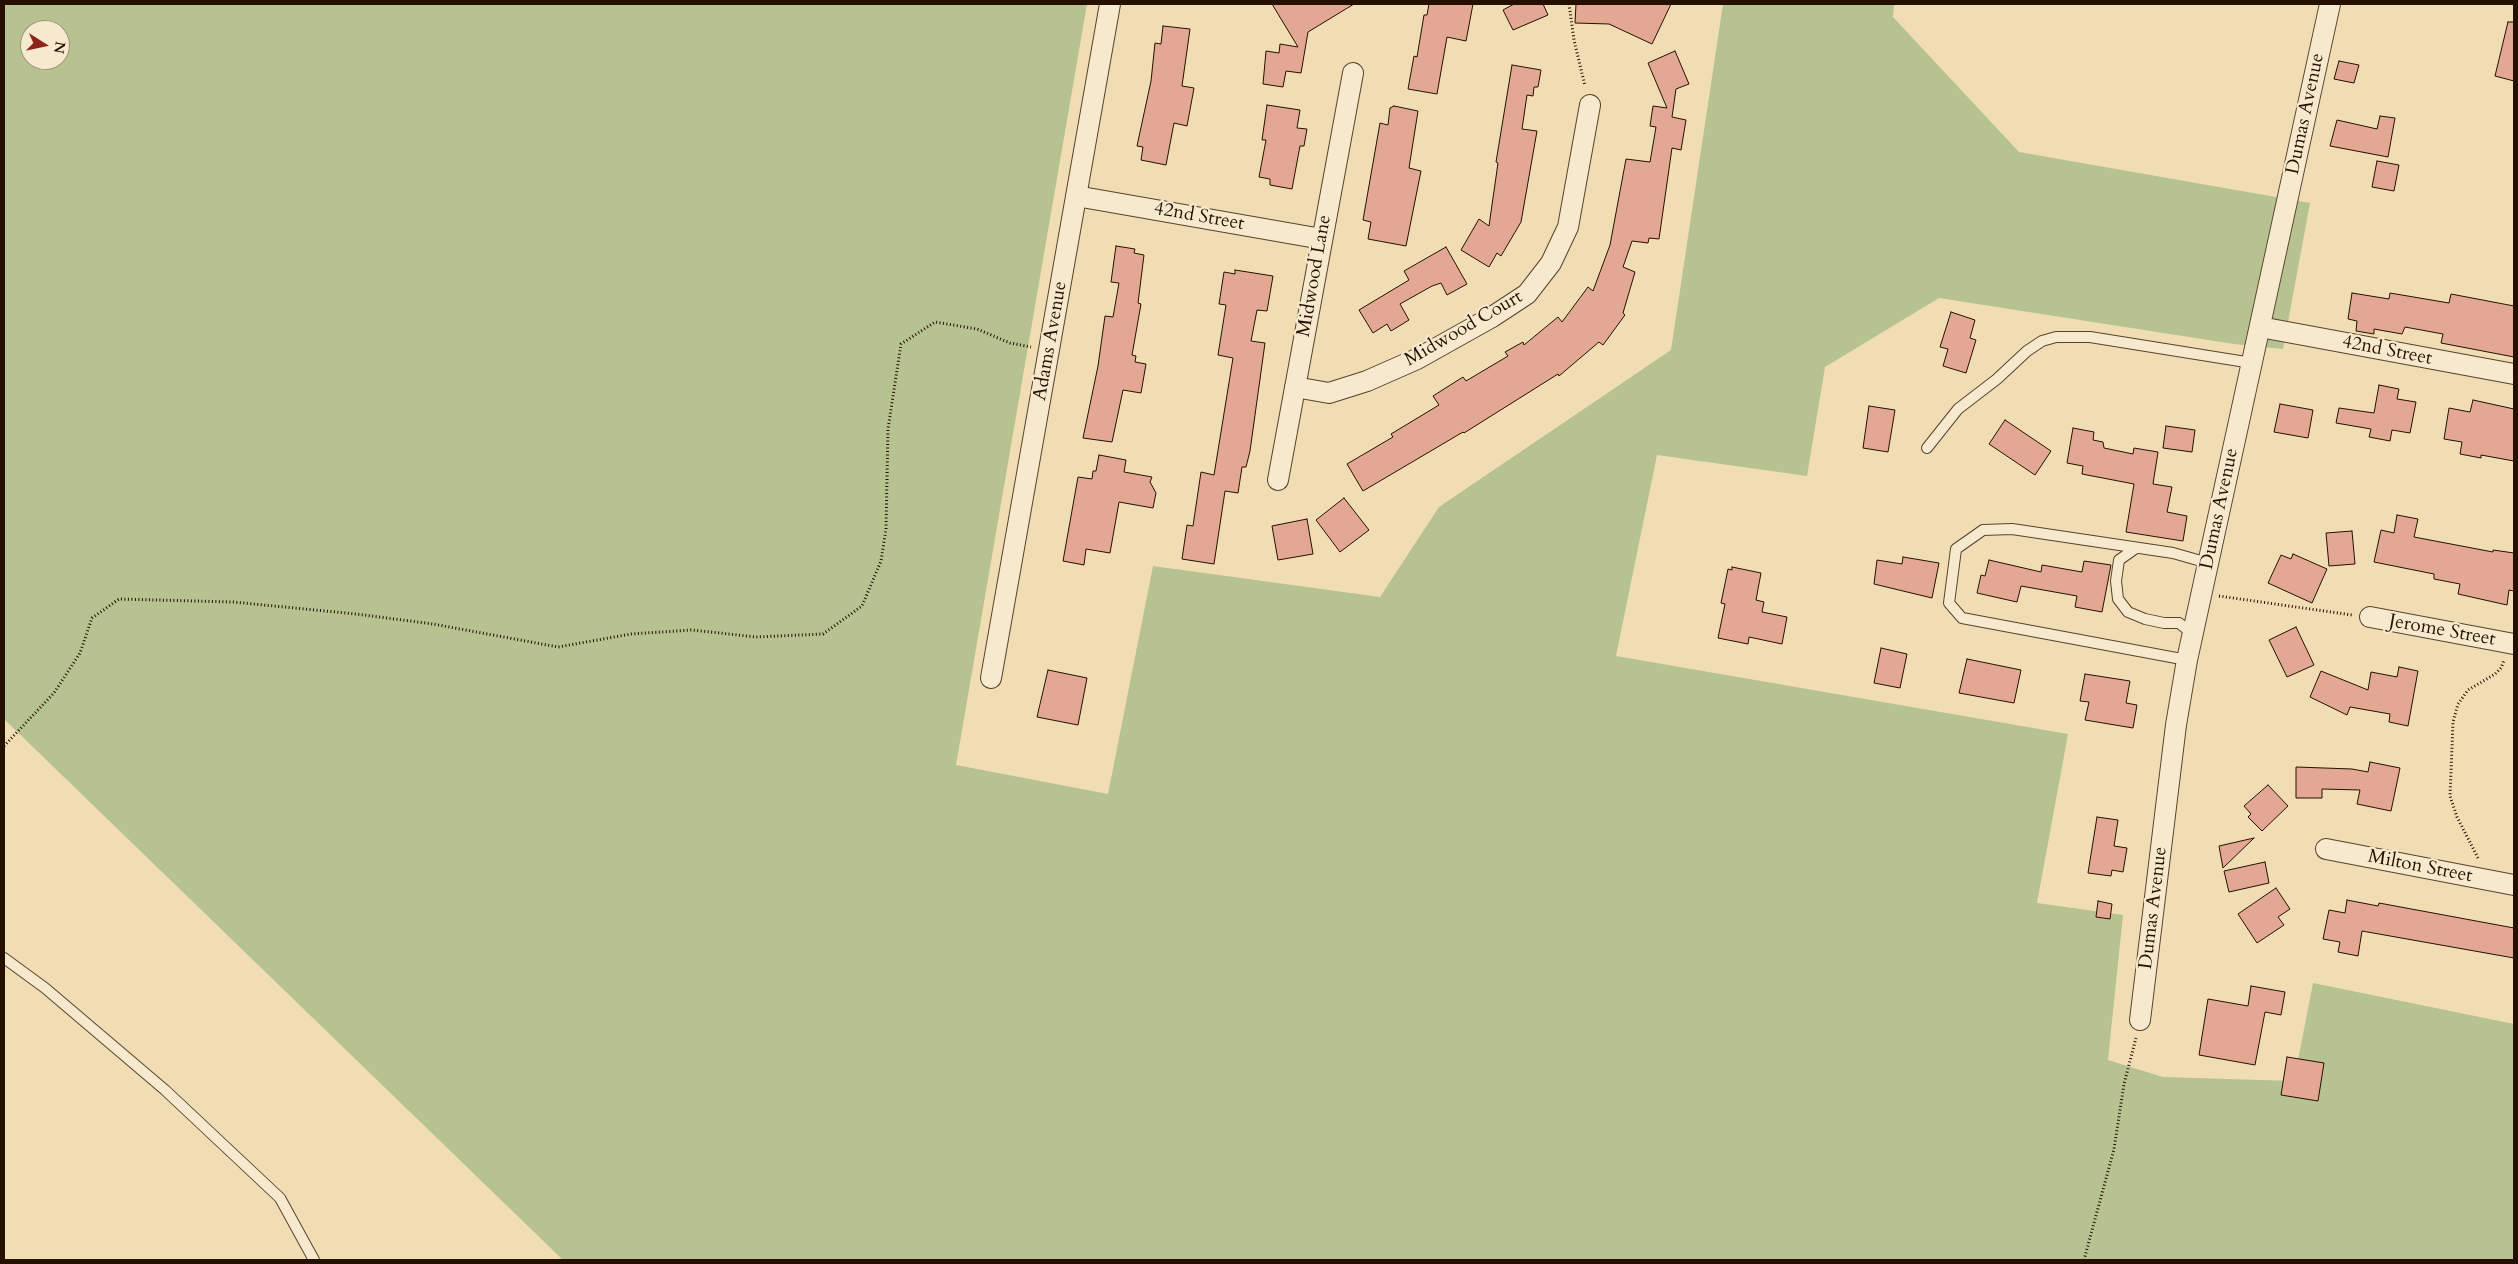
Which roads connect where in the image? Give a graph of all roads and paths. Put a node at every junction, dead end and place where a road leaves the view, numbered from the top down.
1 (1110, 4) edge
2 (1569, 4) edge
3 (2330, 4) edge
4 (1353, 73) dead end
5 (1590, 105) joint
6 (1076, 196) junction
7 (1322, 239) junction
8 (2260, 327) junction
9 (1049, 351) junction
10 (2252, 363) junction
11 (2514, 374) edge
12 (1295, 387) junction
13 (1927, 448) dead end
14 (1278, 480) dead end
15 (2136, 548) junction
16 (2208, 563) junction
17 (2202, 594) junction
18 (2370, 617) joint
19 (2193, 634) junction
20 (2512, 643) edge
21 (2187, 660) junction
22 (991, 678) dead end
23 (4, 746) edge
24 (2326, 849) dead end
25 (2476, 878) junction
26 (2514, 885) edge
27 (4, 958) edge
28 (2140, 1020) joint
29 (314, 1260) edge
30 (2084, 1260) edge

1 - 6 street, Adams Avenue
2 - 5 path
3 - 8 street, Dumas Avenue
4 - 7 street, Midwood Lane
5 - 12 street, Midwood Court
6 - 7 street, 42nd Street
6 - 9 street, Adams Avenue
7 - 12 street, Midwood Lane
8 - 10 street, Dumas Avenue
8 - 11 street, 42nd Street
9 - 22 street, Adams Avenue
9 - 23 path
10 - 13 lane
10 - 16 street, Dumas Avenue
12 - 14 street, Midwood Lane
15 - 16 lane
15 - 19 lane
15 - 21 lane
16 - 17 street, Dumas Avenue
17 - 18 path
17 - 19 street, Dumas Avenue
18 - 20 street, Jerome Street
19 - 21 street, Dumas Avenue
20 - 25 path
21 - 28 street, Dumas Avenue
24 - 25 street, Milton Street
25 - 26 street, Milton Street
27 - 29 lane
28 - 30 path

